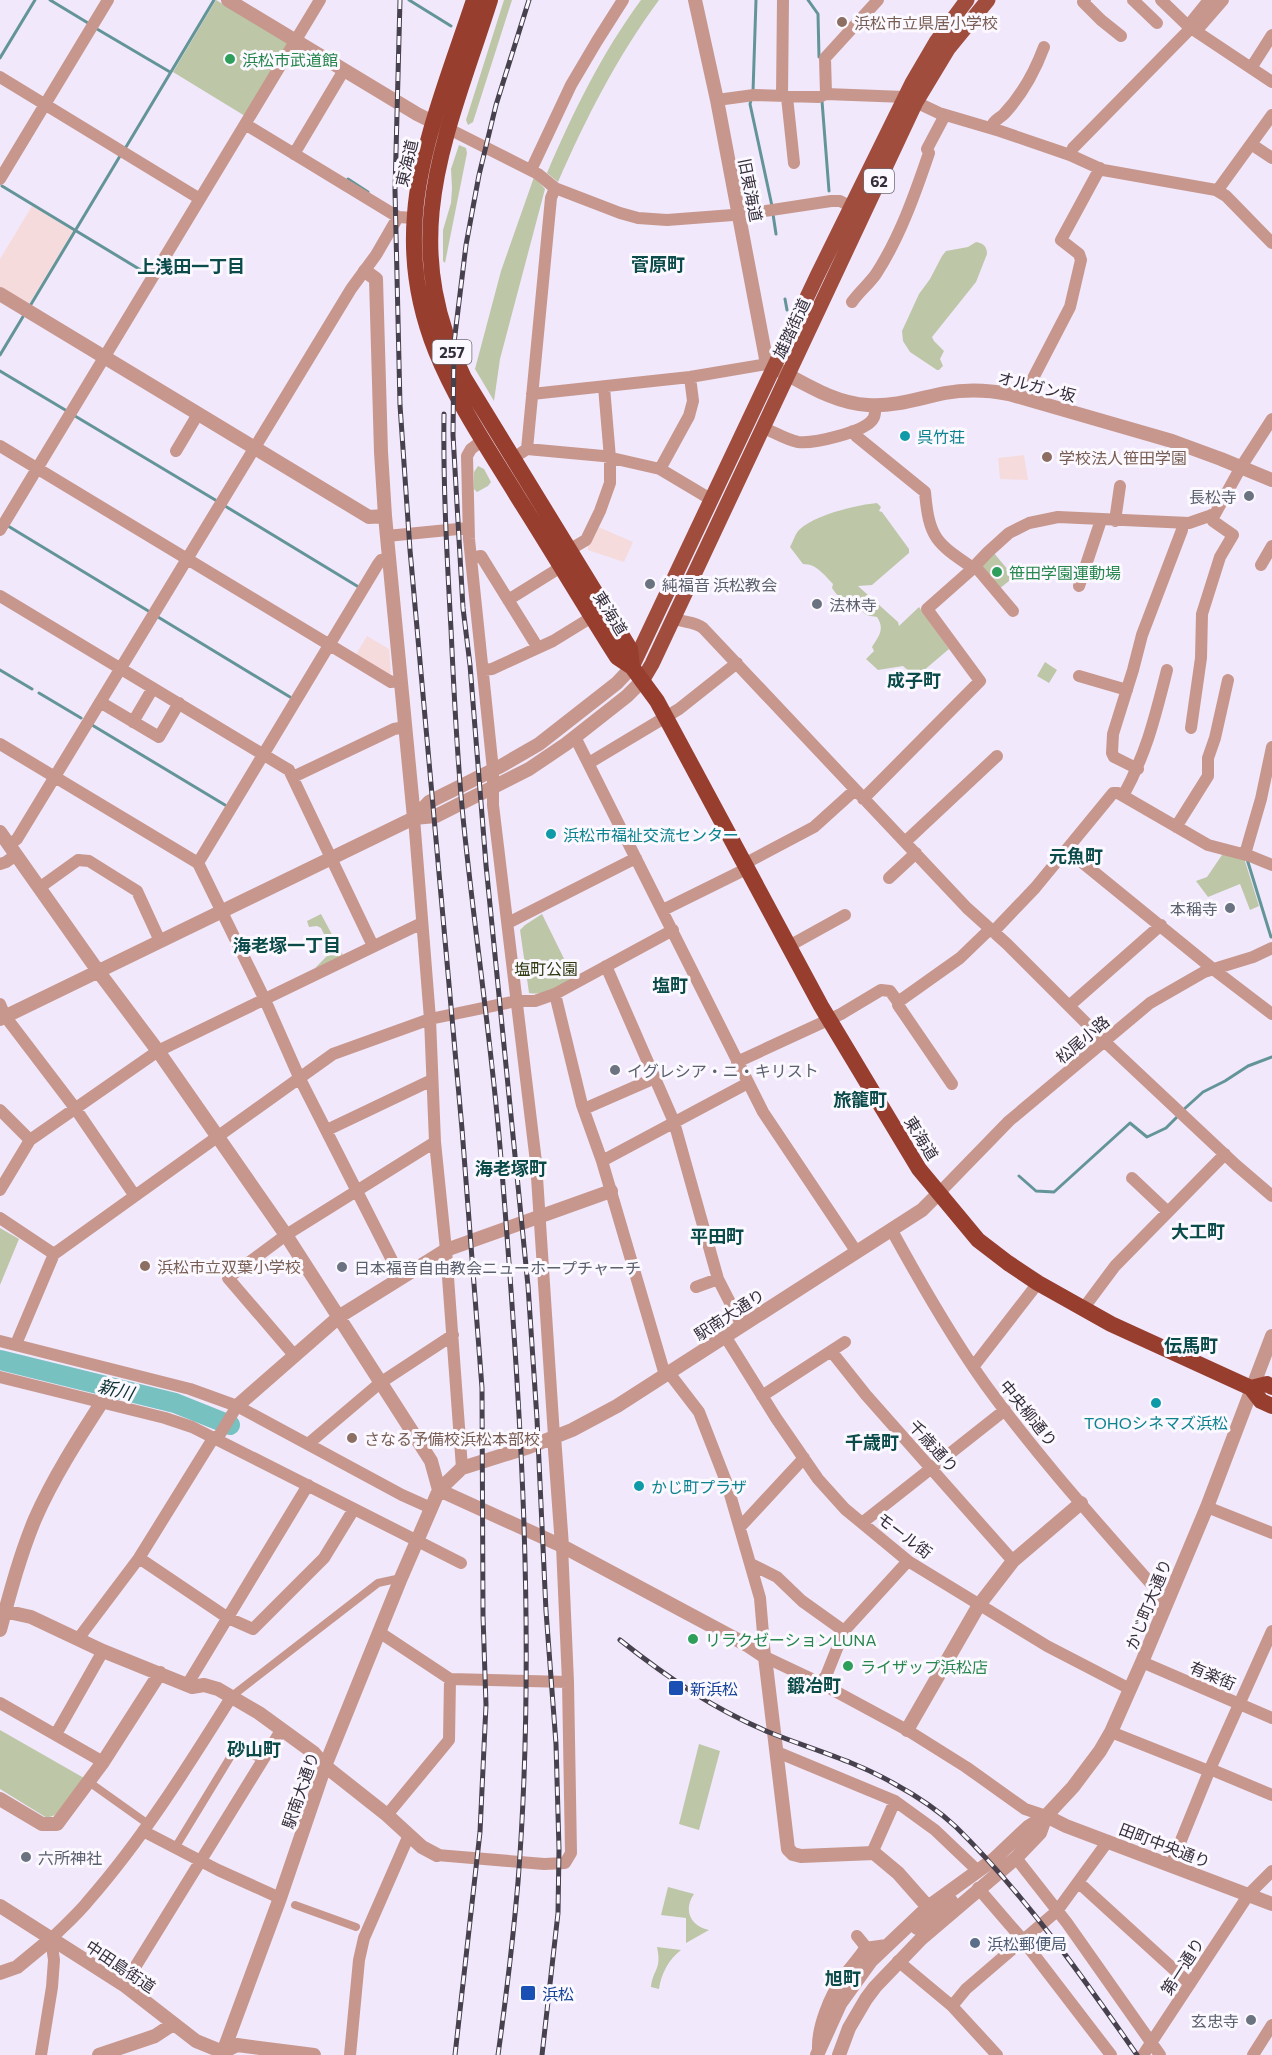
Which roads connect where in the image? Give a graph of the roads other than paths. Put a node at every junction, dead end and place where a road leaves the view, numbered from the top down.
1 (108, 0) edge
2 (228, 0) edge
3 (320, 0) edge
4 (474, 0) edge
5 (490, 0) edge
6 (623, 0) edge
7 (695, 0) edge
8 (783, 0) edge
9 (878, 0) edge
10 (967, 0) edge
11 (988, 0) edge
12 (1084, 0) edge
13 (1132, 0) edge
14 (1161, 0) edge
15 (1209, 0) edge
16 (1223, 0) edge
17 (1157, 22) dead end
18 (1192, 28) junction
19 (1272, 35) edge
20 (1121, 36) dead end
21 (296, 41) junction
22 (1044, 47) dead end
23 (1251, 68) junction
24 (344, 70) junction
25 (0, 77) edge
26 (1272, 82) edge
27 (826, 94) junction
28 (785, 96) junction
29 (911, 99) junction
30 (717, 100) junction
31 (45, 105) junction
32 (945, 115) junction
33 (1272, 115) edge
34 (245, 124) junction
35 (442, 126) junction
36 (991, 128) junction
37 (1251, 144) junction
38 (294, 154) junction
39 (1070, 155) junction
40 (1272, 158) edge
41 (794, 163) dead end
42 (1100, 168) junction
43 (531, 170) junction
44 (0, 179) edge
45 (555, 188) junction
46 (1217, 190) junction
47 (200, 199) junction
48 (852, 207) junction
49 (739, 214) junction
50 (406, 217) junction
51 (1272, 243) edge
52 (364, 271) junction
53 (0, 294) edge
54 (852, 302) dead end
55 (104, 357) junction
56 (771, 366) junction
57 (789, 374) junction
58 (690, 377) junction
59 (604, 387) junction
60 (532, 394) junction
61 (1025, 398) junction
62 (875, 405) junction
63 (198, 414) junction
64 (1272, 419) edge
65 (764, 428) junction
66 (853, 431) junction
67 (483, 440) junction
68 (0, 446) edge
69 (254, 448) junction
70 (527, 449) junction
71 (176, 451) dead end
72 (512, 458) junction
73 (610, 458) junction
74 (1241, 467) junction
75 (37, 469) junction
76 (660, 469) junction
77 (1272, 480) edge
78 (1120, 486) dead end
79 (712, 500) junction
80 (1211, 515) junction
81 (385, 516) junction
82 (1101, 520) junction
83 (1115, 521) junction
84 (1183, 523) junction
85 (468, 528) junction
86 (0, 530) edge
87 (387, 536) junction
88 (1272, 546) edge
89 (569, 550) junction
90 (471, 558) junction
91 (187, 559) junction
92 (389, 560) junction
93 (1262, 565) dead end
94 (561, 567) junction
95 (974, 567) junction
96 (1079, 586) dead end
97 (0, 596) edge
98 (508, 600) junction
99 (1013, 611) dead end
100 (592, 617) junction
101 (674, 618) junction
102 (329, 645) junction
103 (538, 648) junction
104 (737, 663) junction
105 (632, 667) junction
106 (121, 668) junction
107 (1167, 669) dead end
108 (483, 670) junction
109 (1079, 676) dead end
110 (1228, 680) dead end
111 (401, 681) junction
112 (642, 681) junction
113 (153, 688) junction
114 (1127, 690) junction
115 (100, 702) junction
116 (179, 704) junction
117 (666, 717) junction
118 (133, 722) junction
119 (405, 728) junction
120 (1191, 728) dead end
121 (575, 737) junction
122 (0, 744) edge
123 (1272, 747) edge
124 (263, 754) junction
125 (997, 756) dead end
126 (589, 763) junction
127 (1138, 769) junction
128 (494, 770) junction
129 (55, 777) junction
130 (293, 777) junction
131 (493, 789) junction
132 (859, 795) junction
133 (1123, 796) junction
134 (414, 818) junction
135 (1176, 827) junction
136 (0, 832) edge
137 (905, 842) junction
138 (13, 850) junction
139 (1067, 850) junction
140 (916, 853) junction
141 (1245, 854) junction
142 (332, 858) junction
143 (636, 858) junction
144 (198, 863) junction
145 (0, 864) edge
146 (747, 865) junction
147 (1272, 865) edge
148 (889, 878) dead end
149 (39, 888) junction
150 (663, 910) junction
151 (222, 911) junction
152 (845, 915) dead end
153 (422, 923) junction
154 (508, 923) junction
155 (1161, 925) junction
156 (673, 930) junction
157 (991, 930) junction
158 (160, 941) junction
159 (373, 946) junction
160 (789, 946) junction
161 (1272, 948) edge
162 (606, 966) junction
163 (1213, 969) junction
164 (98, 971) junction
165 (555, 994) junction
166 (265, 1000) junction
167 (516, 1001) junction
168 (898, 1002) junction
169 (1069, 1006) junction
170 (2, 1013) edge
171 (1272, 1014) edge
172 (430, 1019) junction
173 (829, 1019) junction
174 (1104, 1041) junction
175 (158, 1051) junction
176 (737, 1062) junction
177 (299, 1077) junction
178 (655, 1078) junction
179 (432, 1080) junction
180 (748, 1083) junction
181 (952, 1084) dead end
182 (75, 1108) junction
183 (584, 1109) junction
184 (0, 1110) edge
185 (674, 1122) junction
186 (327, 1130) junction
187 (217, 1137) junction
188 (30, 1140) junction
189 (435, 1142) junction
190 (1225, 1154) junction
191 (602, 1161) junction
192 (1131, 1178) dead end
193 (0, 1190) edge
194 (355, 1190) junction
195 (611, 1191) junction
196 (938, 1194) junction
197 (135, 1196) junction
198 (1272, 1196) edge
199 (1168, 1212) junction
200 (539, 1216) junction
201 (0, 1218) edge
202 (891, 1229) junction
203 (286, 1235) junction
204 (446, 1250) junction
205 (856, 1251) junction
206 (54, 1254) junction
207 (401, 1278) junction
208 (718, 1279) junction
209 (1038, 1283) junction
210 (696, 1287) dead end
211 (1083, 1309) junction
212 (340, 1316) junction
213 (742, 1326) junction
214 (453, 1335) junction
215 (725, 1336) junction
216 (1272, 1336) edge
217 (0, 1341) edge
218 (845, 1342) dead end
219 (16, 1344) junction
220 (831, 1351) junction
221 (294, 1355) junction
222 (973, 1367) junction
223 (667, 1374) junction
224 (0, 1377) edge
225 (380, 1383) junction
226 (1272, 1387) edge
227 (1251, 1388) junction
228 (762, 1395) junction
229 (102, 1402) junction
230 (1272, 1406) edge
231 (235, 1408) junction
232 (1005, 1410) junction
233 (217, 1436) junction
234 (554, 1436) junction
235 (308, 1444) junction
236 (804, 1458) junction
237 (930, 1467) junction
238 (462, 1468) junction
239 (308, 1485) junction
240 (439, 1491) junction
241 (1081, 1503) junction
242 (1207, 1507) junction
243 (354, 1509) junction
244 (429, 1511) junction
245 (862, 1523) junction
246 (741, 1526) junction
247 (1272, 1533) edge
248 (417, 1540) junction
249 (562, 1546) junction
250 (139, 1558) junction
251 (908, 1561) junction
252 (1014, 1561) junction
253 (461, 1563) dead end
254 (751, 1564) junction
255 (400, 1578) junction
256 (1166, 1601) junction
257 (979, 1605) junction
258 (3, 1610) edge
259 (228, 1618) junction
260 (0, 1630) edge
261 (844, 1631) junction
262 (1272, 1631) edge
263 (379, 1632) junction
264 (78, 1639) junction
265 (103, 1651) junction
266 (765, 1657) junction
267 (1142, 1662) junction
268 (160, 1673) junction
269 (450, 1679) junction
270 (568, 1682) junction
271 (820, 1683) junction
272 (188, 1685) junction
273 (1130, 1689) junction
274 (232, 1696) junction
275 (0, 1703) edge
276 (1239, 1704) junction
277 (1272, 1719) edge
278 (282, 1729) junction
279 (908, 1730) junction
280 (1111, 1731) junction
281 (56, 1734) junction
282 (777, 1752) junction
283 (262, 1760) junction
284 (103, 1762) junction
285 (325, 1766) junction
286 (1208, 1774) junction
287 (89, 1782) junction
288 (1272, 1795) edge
289 (0, 1799) edge
290 (895, 1800) junction
291 (387, 1815) junction
292 (1046, 1816) junction
293 (146, 1828) junction
294 (409, 1835) junction
295 (1108, 1841) junction
296 (175, 1848) junction
297 (872, 1853) junction
298 (437, 1855) joint
299 (1016, 1858) junction
300 (199, 1860) junction
301 (1171, 1865) junction
302 (1272, 1871) edge
303 (1078, 1882) junction
304 (979, 1883) junction
305 (1249, 1894) junction
306 (280, 1898) junction
307 (1272, 1904) edge
308 (295, 1905) dead end
309 (0, 1906) edge
310 (928, 1907) junction
311 (1057, 1911) junction
312 (356, 1927) dead end
313 (857, 1936) dead end
314 (51, 1939) junction
315 (1022, 1939) junction
316 (890, 1942) junction
317 (865, 1949) junction
318 (898, 1961) junction
319 (0, 1973) edge
320 (1190, 1984) junction
321 (124, 1985) junction
322 (866, 1999) junction
323 (952, 2006) junction
324 (856, 2017) junction
325 (172, 2024) junction
326 (1270, 2032) edge
327 (1152, 2042) junction
328 (224, 2054) edge
329 (822, 2054) edge
330 (40, 2055) edge
331 (99, 2055) edge
332 (314, 2055) edge
333 (351, 2055) edge
334 (839, 2055) edge
335 (845, 2055) edge
336 (997, 2055) edge
337 (1110, 2055) edge
338 (1143, 2055) edge
339 (1160, 2055) edge
340 (1253, 2055) edge

1 - 31 street
2 - 21 street
3 - 21 street
4 - 35 highway, 東海道 / 257
5 - 35 highway, 東海道 / 257
6 - 43 street
7 - 30 street, 旧東海道
8 - 28 street
9 - 27 street
10 - 29 main road, 雄踏街道 / 62
11 - 29 main road, 雄踏街道 / 62
12 - 20 street
13 - 17 street
14 - 18 street
15 - 18 street
16 - 18 street
18 - 23 street
18 - 39 street
19 - 23 street
21 - 24 street
21 - 34 street
22 - 36 street
23 - 26 street
24 - 35 street
24 - 38 street
25 - 31 street
27 - 28 street
27 - 29 street
28 - 30 street
28 - 41 street
29 - 32 street
29 - 48 main road, 雄踏街道 / 62
29 - 57 main road, 雄踏街道 / 62
30 - 49 street, 旧東海道
31 - 44 street
31 - 47 street
32 - 36 street
32 - 54 street
33 - 37 street
34 - 38 street
34 - 47 street
35 - 43 street
35 - 50 highway, 東海道 / 257
35 - 72 highway, 東海道 / 257
36 - 39 street
37 - 40 street
37 - 46 street
38 - 50 street
39 - 42 street
42 - 46 street
42 - 61 street
43 - 45 street
45 - 49 street
45 - 60 street
46 - 51 street
47 - 55 street
48 - 49 street
48 - 56 main road, 雄踏街道 / 62
49 - 56 street, 旧東海道
50 - 52 street
50 - 67 highway, 東海道 / 257
52 - 69 street
52 - 81 street
53 - 55 street
55 - 63 street
55 - 75 street
56 - 57 street
56 - 58 street
56 - 79 main road, 雄踏街道 / 62
57 - 62 street, オルガン坂
57 - 65 main road, 雄踏街道 / 62
58 - 59 street
58 - 76 street
59 - 60 street
59 - 73 street
60 - 70 street
61 - 62 street, オルガン坂
61 - 74 street, オルガン坂
62 - 66 street
63 - 69 street
63 - 71 street
64 - 74 street
65 - 66 street
65 - 101 main road, 雄踏街道 / 62
66 - 95 street
67 - 85 street
67 - 94 highway, 東海道 / 257
68 - 75 street
69 - 81 street
69 - 91 street
70 - 72 street
70 - 73 street
72 - 89 highway, 東海道 / 257
73 - 76 street
73 - 89 street
74 - 77 street, オルガン坂
74 - 80 street
75 - 86 street
75 - 91 street
76 - 79 street
78 - 83 street
79 - 105 main road, 雄踏街道 / 62
80 - 84 street
80 - 120 street
81 - 87 street
82 - 83 street
82 - 95 street
82 - 96 street
83 - 84 street
84 - 114 street
85 - 87 street
85 - 90 street
87 - 92 street
88 - 93 street
89 - 105 highway, 東海道 / 257
90 - 98 street
90 - 108 street
91 - 102 street
91 - 106 street
92 - 102 street
92 - 111 street
94 - 98 street
94 - 100 highway, 東海道 / 257
95 - 99 street
95 - 132 street
97 - 106 street
98 - 103 street
100 - 103 street
100 - 105 highway, 東海道 / 257
101 - 104 street
101 - 112 main road, 雄踏街道 / 62
102 - 111 street
102 - 124 street
103 - 108 street
104 - 117 street
104 - 132 street
105 - 112 highway, 257
105 - 128 street
106 - 113 street
106 - 115 street
107 - 127 street
108 - 128 street
109 - 114 street
110 - 135 street
111 - 119 street
112 - 117 highway, 東海道 / 257
112 - 121 street
113 - 116 street
113 - 118 street
114 - 127 street
115 - 118 street
115 - 129 street
116 - 118 street
116 - 124 street
117 - 126 street
117 - 146 highway, 東海道 / 257
119 - 130 street
119 - 134 street
121 - 126 street
121 - 131 street
122 - 129 street
123 - 141 street
124 - 130 street
124 - 144 street
125 - 137 street
126 - 143 street
127 - 133 street
128 - 131 street
128 - 134 street
129 - 138 street
129 - 144 street
130 - 142 street
131 - 134 street
131 - 154 street
132 - 137 street
132 - 146 street
133 - 135 street
133 - 139 street
134 - 142 street
134 - 153 street
135 - 141 street
136 - 138 street
137 - 140 street
138 - 145 street
138 - 149 street
139 - 155 street
139 - 157 street
140 - 148 street
140 - 157 street
141 - 147 street
142 - 151 street
142 - 159 street
143 - 150 street
143 - 154 street
144 - 151 street
146 - 150 street
146 - 160 highway, 東海道 / 257
149 - 158 street
149 - 164 street
150 - 156 street
151 - 158 street
151 - 166 street
152 - 160 street
153 - 159 street
153 - 172 street
154 - 167 street
155 - 163 street
155 - 169 street
156 - 162 street
156 - 176 street
157 - 168 street
157 - 169 street
158 - 164 street
159 - 166 street
160 - 173 highway, 東海道 / 257
161 - 163 street, 松尾小路
162 - 165 street
162 - 178 street
163 - 171 street
163 - 174 street, 松尾小路
164 - 170 street
164 - 175 street
165 - 167 street
165 - 183 street
166 - 175 street
166 - 177 street
167 - 172 street
167 - 200 street
168 - 173 street
168 - 181 street
169 - 174 street
170 - 182 street
172 - 177 street
172 - 179 street
173 - 176 street
173 - 196 highway, 東海道 / 257
174 - 190 street
174 - 196 street, 松尾小路
175 - 182 street
175 - 187 street
176 - 180 street
177 - 186 street
177 - 187 street
178 - 183 street
178 - 185 street
179 - 186 street
179 - 189 street
180 - 185 street
180 - 205 street
182 - 188 street
182 - 197 street
183 - 191 street
184 - 188 street
185 - 191 street
185 - 208 street
186 - 194 street
187 - 197 street
187 - 203 street
188 - 193 street
189 - 194 street
189 - 204 street
190 - 198 street
190 - 199 street
191 - 195 street
192 - 199 street
194 - 203 street
194 - 207 street
195 - 200 street
195 - 223 street
196 - 202 street, 駅南大通り
196 - 209 highway, 東海道 / 257
197 - 206 street
199 - 211 street
200 - 204 street
200 - 234 street
201 - 206 street
202 - 205 street, 駅南大通り
202 - 222 street, 中央柳通り
203 - 212 street
203 - 221 street
204 - 207 street
204 - 214 street
205 - 213 street, 駅南大通り
206 - 219 street
207 - 212 street
208 - 210 street
208 - 213 street
209 - 211 highway, 東海道 / 257
209 - 222 street
211 - 227 highway, 東海道 / 257
212 - 221 street
212 - 225 street
213 - 215 street, 駅南大通り
214 - 225 street
214 - 238 street
215 - 223 street, 駅南大通り
215 - 228 street, モール街
216 - 227 street, かじ町大通り
217 - 219 street
218 - 220 street
219 - 231 street
220 - 228 street
220 - 237 street, 千歳通り
221 - 231 street
222 - 232 street, 中央柳通り
223 - 234 street, 駅南大通り
223 - 246 street
224 - 229 street
225 - 235 street
225 - 240 street
226 - 227 highway, 257
227 - 230 highway, 257
227 - 242 street, かじ町大通り
228 - 236 street, モール街
229 - 233 street
229 - 258 street
231 - 233 street
231 - 235 street
232 - 237 street
232 - 241 street, 中央柳通り
233 - 239 street
233 - 250 street
234 - 238 street, 駅南大通り
234 - 249 street
235 - 244 street
236 - 245 street, モール街
236 - 246 street
237 - 245 street
237 - 252 street, 千歳通り
238 - 240 street, 駅南大通り
239 - 243 street
239 - 259 street
240 - 244 street, 駅南大通り
240 - 249 street
241 - 252 street
241 - 256 street, 中央柳通り
242 - 247 street
242 - 256 street, かじ町大通り
243 - 248 street
243 - 259 street
244 - 248 street, 駅南大通り
245 - 251 street, モール街
246 - 254 street
248 - 253 street
248 - 255 street, 駅南大通り
249 - 266 street
249 - 270 street
250 - 259 street
250 - 264 street
251 - 257 street, モール街
251 - 261 street
252 - 257 street
254 - 261 street
254 - 266 street
255 - 263 street, 駅南大通り
255 - 274 street
256 - 267 street, かじ町大通り
257 - 273 street, モール街
257 - 279 street
258 - 260 street
258 - 264 street
259 - 272 street
261 - 271 street
262 - 276 street
263 - 269 street
263 - 285 street, 駅南大通り
264 - 265 street
265 - 268 street
265 - 281 street
266 - 271 street
266 - 282 street
267 - 273 street, かじ町大通り
267 - 276 street, 有楽街
268 - 272 street
268 - 284 street
269 - 270 street
269 - 291 street
270 - 298 street
271 - 279 street
272 - 274 street
273 - 280 street, かじ町大通り
274 - 278 street
274 - 293 street
275 - 281 street
276 - 277 street, 有楽街
276 - 286 street
278 - 283 street
278 - 285 street
279 - 292 street
280 - 286 street
280 - 292 street, かじ町大通り
281 - 284 street
282 - 290 street
282 - 297 street
283 - 296 street
283 - 300 street
284 - 287 street
285 - 291 street
285 - 306 street, 駅南大通り
286 - 288 street
286 - 301 street
287 - 289 street
287 - 293 street
290 - 297 street
290 - 304 street
291 - 294 street
292 - 295 street, 田町中央通り
292 - 299 street
292 - 304 street
293 - 296 street
293 - 314 street
294 - 298 street
294 - 333 street
295 - 301 street, 田町中央通り
295 - 303 street
296 - 300 street
297 - 310 street
299 - 304 street
299 - 311 street
300 - 306 street
300 - 321 street
301 - 305 street, 田町中央通り
302 - 305 street, 第一通り
303 - 311 street
303 - 320 street
304 - 310 street
304 - 315 street
304 - 316 street
304 - 318 street
305 - 307 street, 田町中央通り
305 - 320 street, 第一通り
306 - 328 street, 駅南大通り
308 - 312 street
309 - 314 street, 中田島街道
310 - 316 street
311 - 315 street
311 - 327 street
313 - 317 street
314 - 319 street
314 - 321 street, 中田島街道
314 - 330 street
315 - 323 street
315 - 337 street
316 - 317 street
316 - 329 street
317 - 329 street
318 - 322 street
318 - 323 street
320 - 327 street, 第一通り
321 - 325 street, 中田島街道
322 - 324 street
322 - 329 street
323 - 336 street
324 - 334 street
324 - 335 street
325 - 328 street, 中田島街道
325 - 331 street
326 - 340 street
327 - 338 street, 第一通り
327 - 339 street
328 - 332 street

